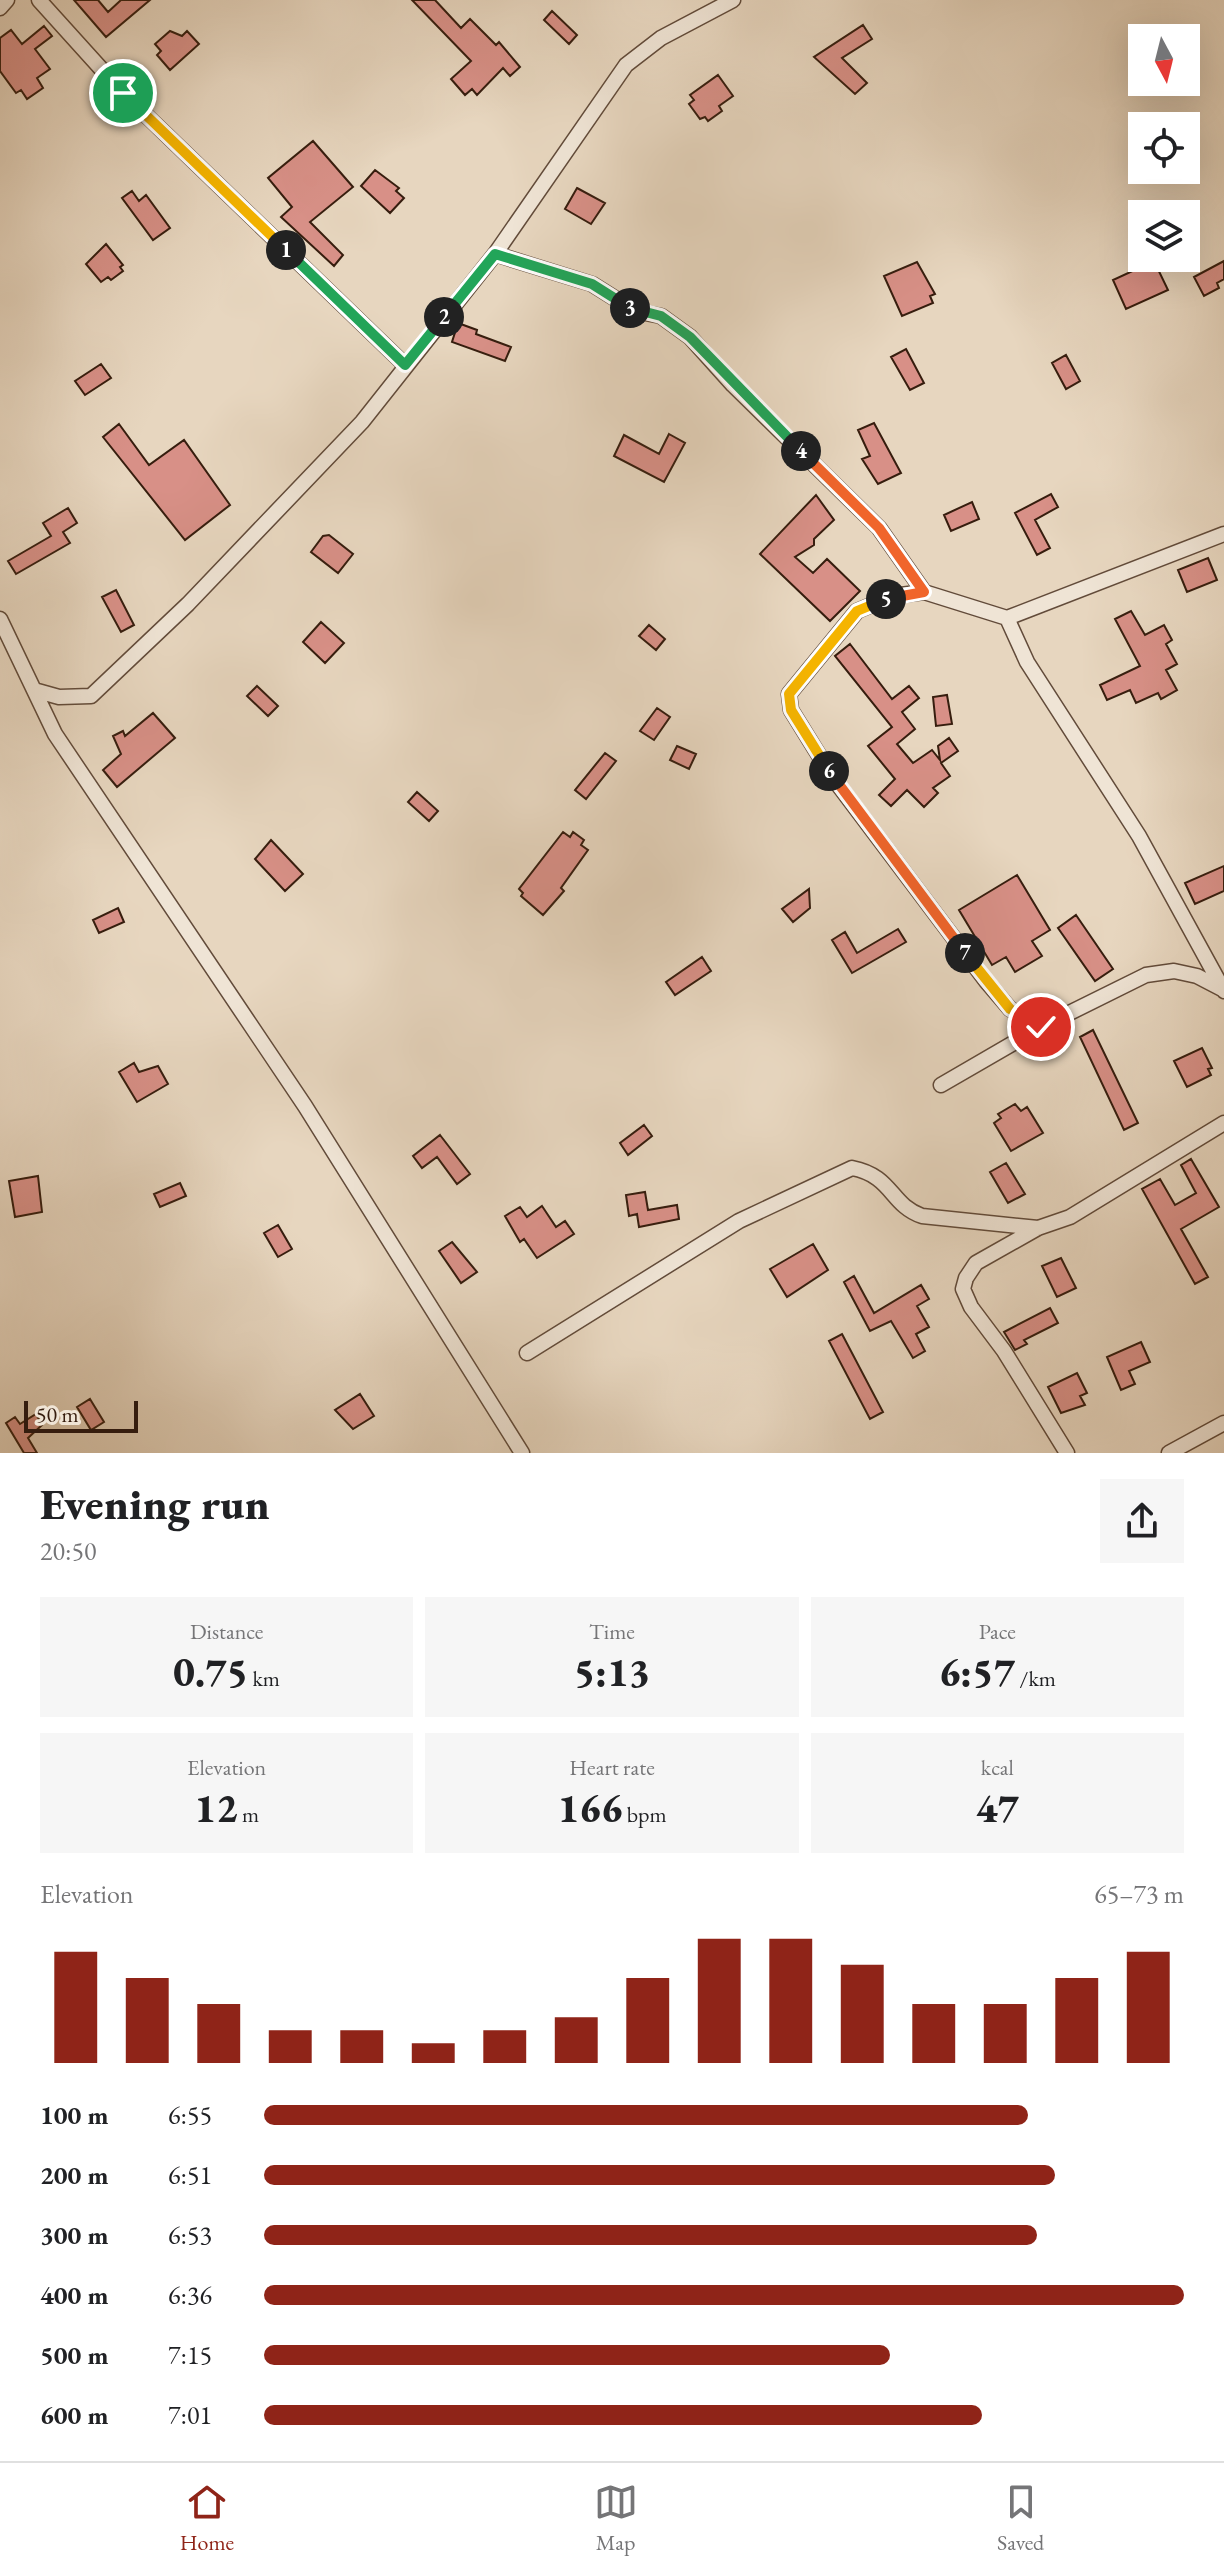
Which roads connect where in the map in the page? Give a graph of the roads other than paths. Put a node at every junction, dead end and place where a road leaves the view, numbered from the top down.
1 (7, 0) edge
2 (39, 0) edge
3 (733, 0) edge
4 (0, 8) edge
5 (495, 254) junction
6 (405, 365) junction
7 (1224, 534) edge
8 (924, 592) junction
9 (1007, 618) junction
10 (0, 619) edge
11 (7, 652) edge
12 (34, 690) junction
13 (1223, 990) edge
14 (1041, 1027) junction
15 (941, 1085) dead end
16 (1224, 1123) edge
17 (1038, 1228) junction
18 (527, 1353) dead end
19 (1224, 1423) edge
20 (522, 1453) edge
21 (1067, 1453) edge
22 (1169, 1453) edge

1 - 4 street
2 - 6 street
3 - 5 street
5 - 6 street
5 - 8 street
6 - 12 street
7 - 9 street
8 - 9 street
8 - 14 street
9 - 13 street
10 - 11 street
11 - 12 street
12 - 20 street
13 - 14 street
14 - 15 street
16 - 17 street
17 - 18 street
17 - 21 street
19 - 22 street

